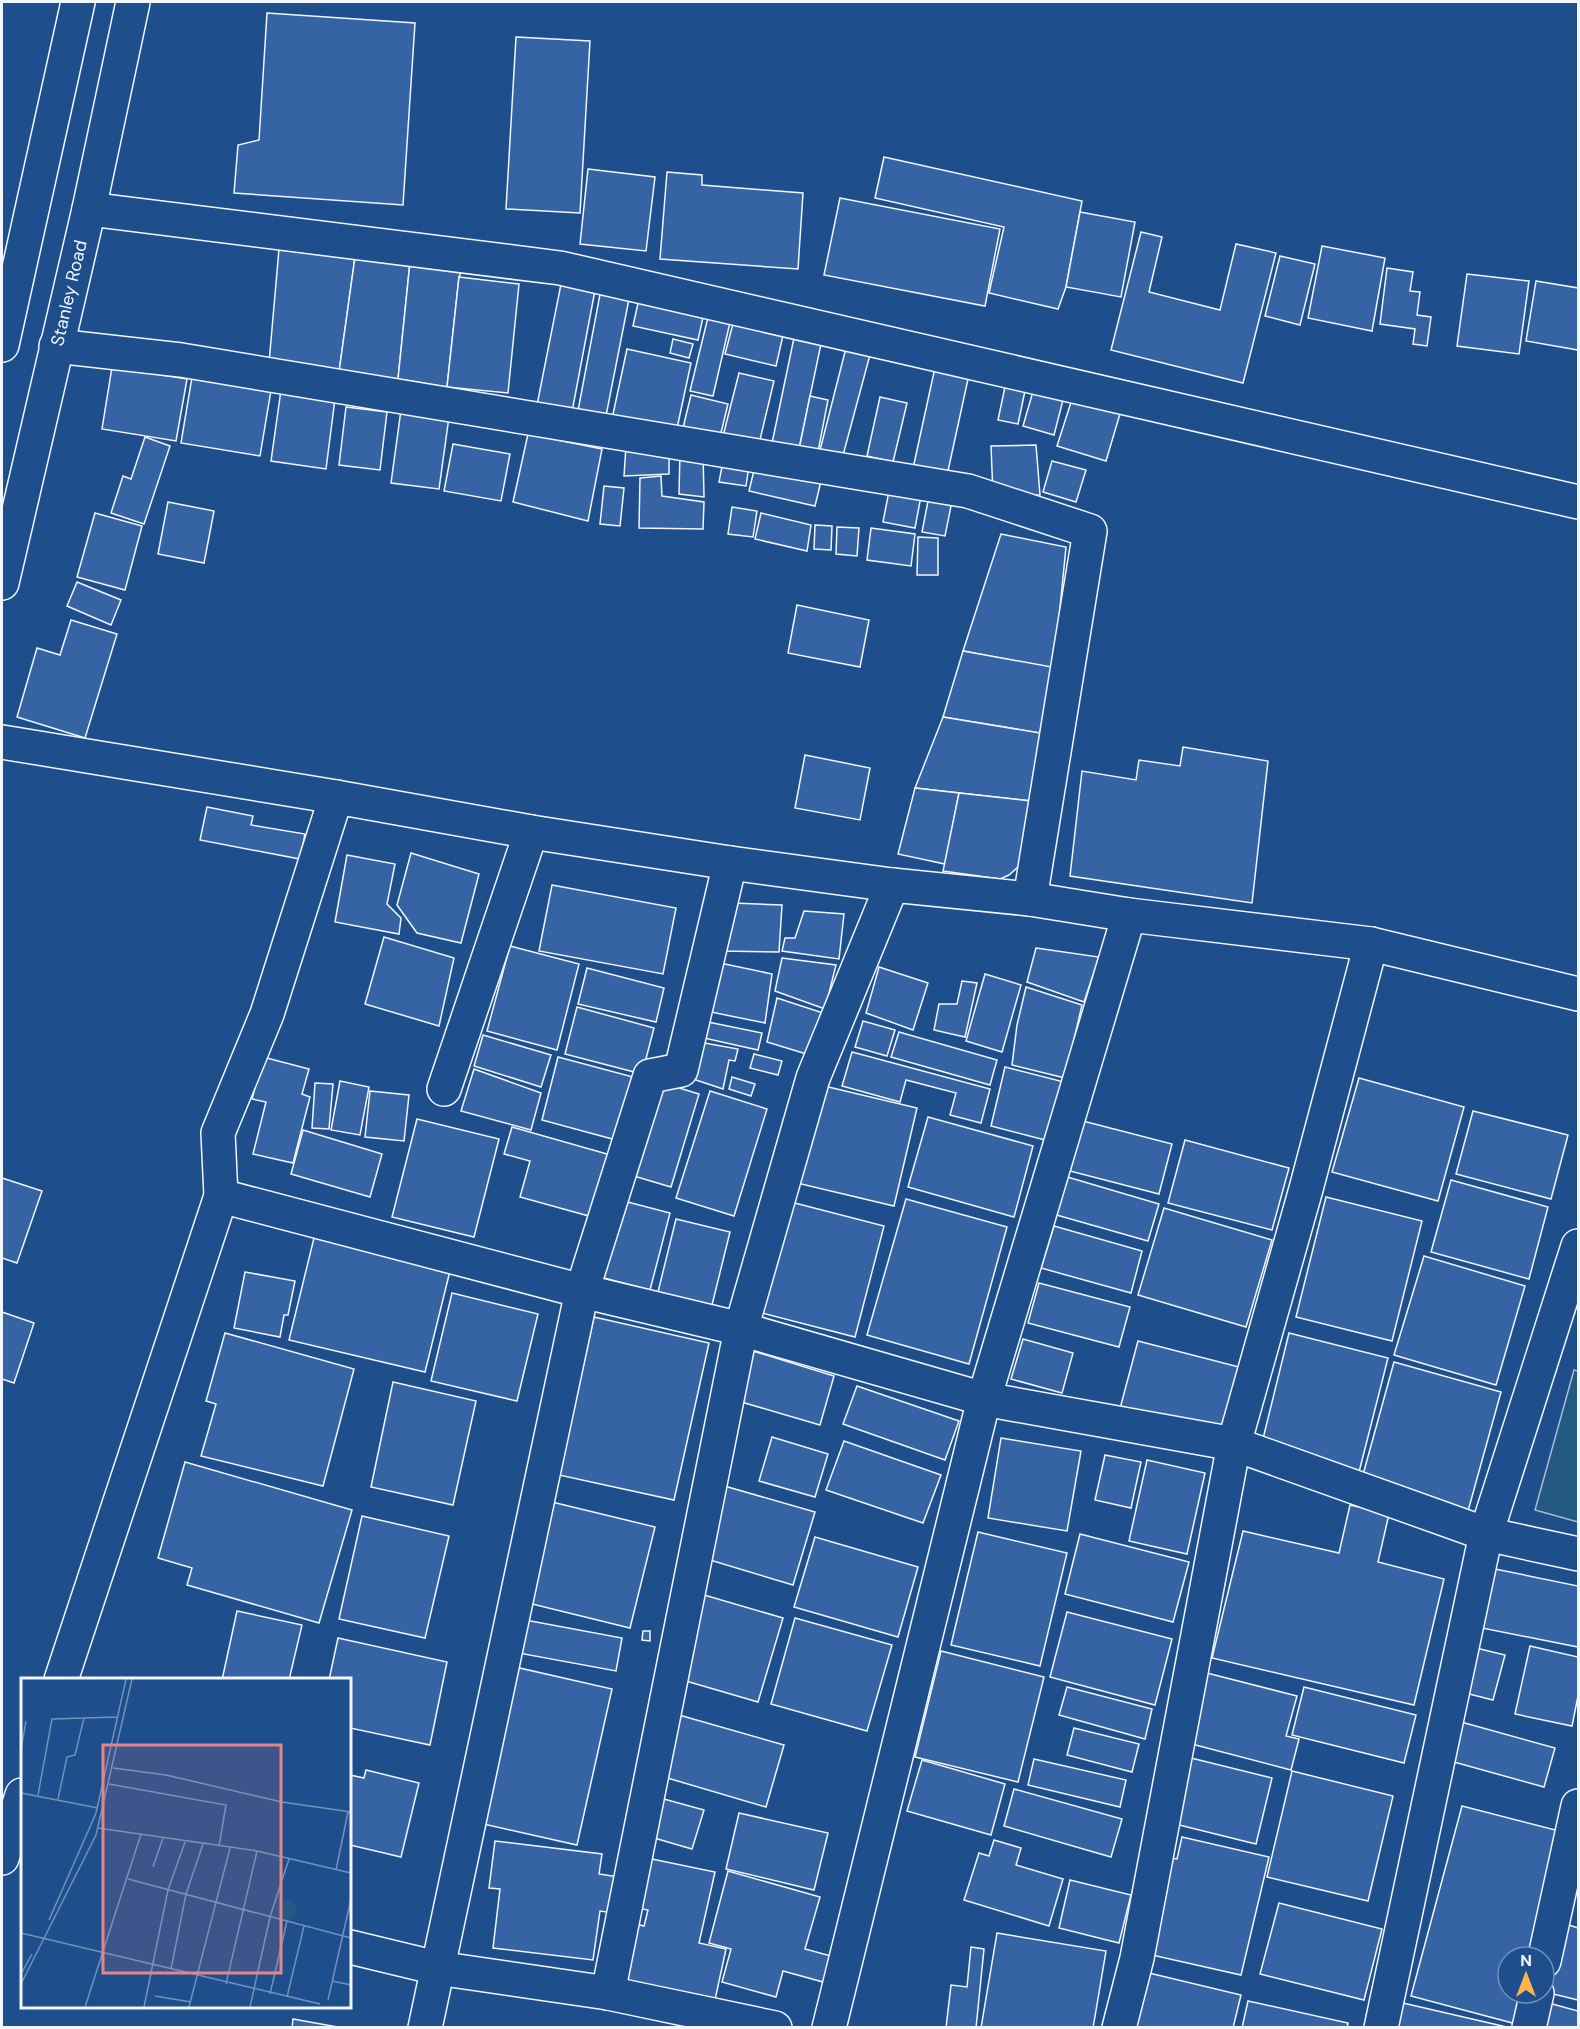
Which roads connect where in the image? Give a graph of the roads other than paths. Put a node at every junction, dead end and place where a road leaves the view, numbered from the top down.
1 (78, 2) edge
2 (133, 2) edge
3 (89, 208) junction
4 (2, 345) edge
5 (56, 346) junction
6 (1578, 502) edge
7 (2, 583) edge
8 (2, 742) edge
9 (336, 797) junction
10 (531, 832) junction
11 (730, 863) junction
12 (892, 885) junction
13 (1030, 899) junction
14 (1129, 915) junction
15 (1371, 944) junction
16 (1578, 994) edge
17 (444, 1089) dead end
18 (221, 1196) junction
19 (1578, 1246) edge
20 (582, 1291) junction
21 (741, 1329) junction
22 (984, 1399) junction
23 (1234, 1444) junction
24 (1486, 1534) junction
25 (1578, 1554) edge
26 (62, 1678) edge
27 (21, 1798) edge
28 (1578, 1806) edge
29 (2, 1860) edge
30 (21, 1868) edge
31 (1548, 1945) edge
32 (351, 1947) edge
33 (437, 1968) junction
34 (608, 1993) junction
35 (1534, 2005) edge
36 (425, 2028) edge
37 (774, 2028) edge
38 (829, 2028) edge
39 (1119, 2028) edge
40 (1381, 2028) edge
41 (1529, 2028) edge

1 - 4 street
2 - 3 street, Stanley Road
3 - 5 street, Stanley Road
3 - 6 street
5 - 7 street, Stanley Road
5 - 13 street
8 - 9 street
9 - 10 street
9 - 18 street
10 - 11 street
10 - 17 street
11 - 12 street
11 - 20 street
12 - 13 street
12 - 21 street
13 - 14 street
14 - 15 street
14 - 22 street
15 - 16 street
15 - 23 street
18 - 20 street
18 - 26 street
19 - 24 street
20 - 21 street
20 - 33 street
21 - 22 street
21 - 34 street
22 - 23 street
22 - 38 street
23 - 24 street
23 - 39 street
24 - 25 street
24 - 40 street
27 - 29 street
28 - 31 street
29 - 30 street
32 - 33 street
33 - 34 street
33 - 36 street
34 - 37 street
35 - 41 street

